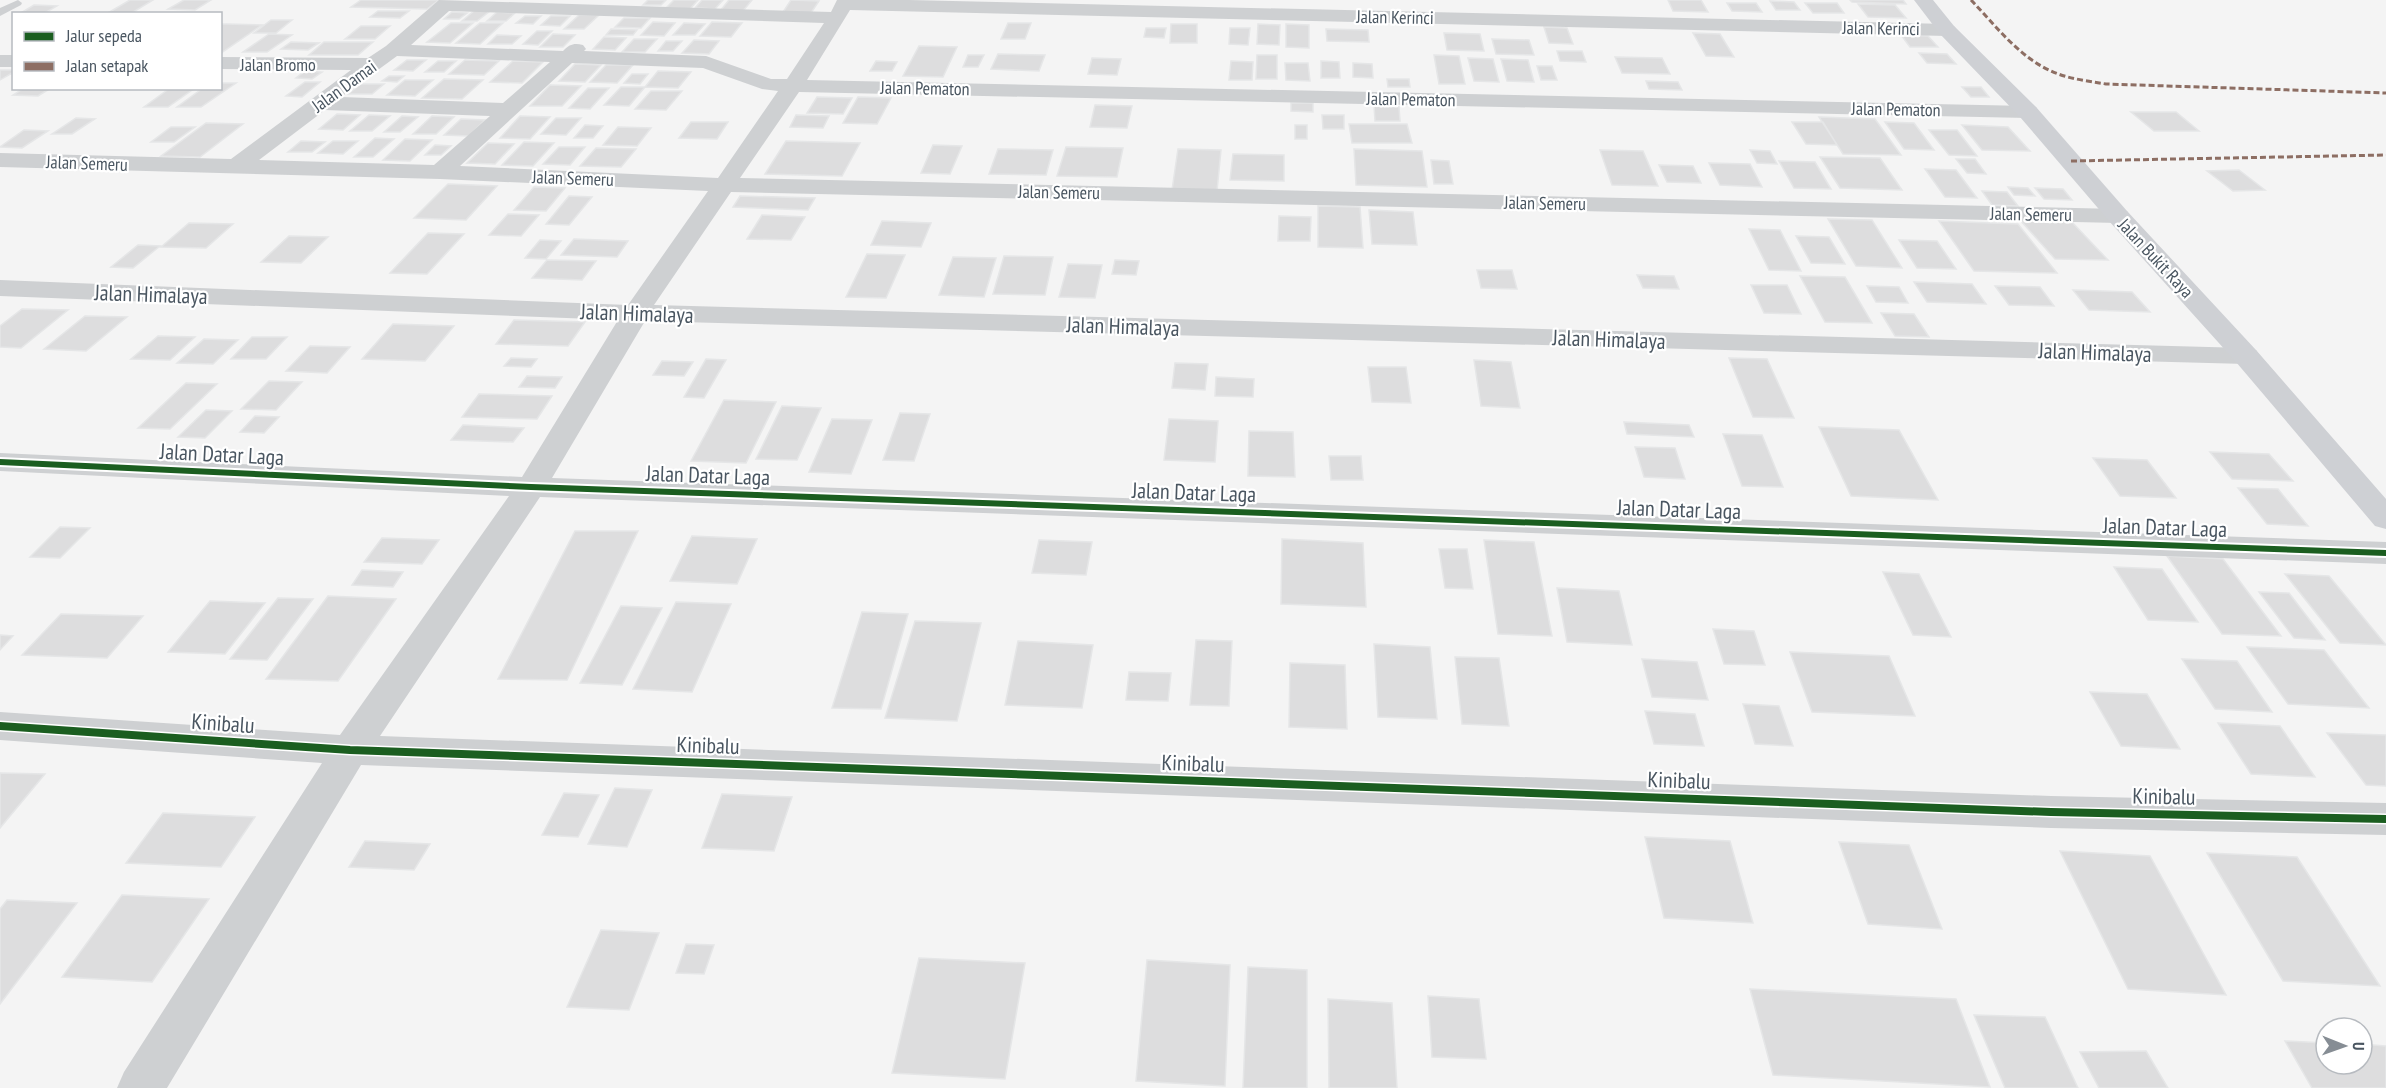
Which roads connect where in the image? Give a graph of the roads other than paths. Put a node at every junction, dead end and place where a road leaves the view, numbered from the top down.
1 (1923, 0) edge
2 (446, 2) edge
3 (17, 3) dead end
4 (624, 6) edge
5 (842, 7) edge
6 (0, 13) edge
7 (1947, 30) junction
8 (393, 50) junction
9 (567, 57) junction
10 (222, 63) edge
11 (372, 64) junction
12 (793, 86) junction
13 (320, 103) junction
14 (507, 110) junction
15 (2028, 112) junction
16 (0, 160) edge
17 (234, 168) junction
18 (440, 172) junction
19 (725, 184) junction
20 (2118, 216) junction
21 (0, 288) edge
22 (636, 313) junction
23 (2246, 356) junction
24 (0, 462) edge
25 (531, 487) junction
26 (2386, 519) edge
27 (2386, 553) edge
28 (0, 726) edge
29 (350, 750) junction
30 (2386, 819) edge
31 (141, 1088) edge

1 - 7 street, Jalan Bukit Raya
2 - 4 street, Jalan Kerinci
2 - 8 street, Jalan Damai
3 - 6 lane
4 - 5 street, Jalan Kerinci
4 - 9 street
5 - 7 street, Jalan Kerinci
5 - 12 street
7 - 15 street, Jalan Bukit Raya
8 - 9 street, Jalan Pematon
8 - 11 street, Jalan Damai
9 - 12 street, Jalan Pematon
9 - 14 street
10 - 11 street, Jalan Bromo
11 - 13 street, Jalan Damai
12 - 15 street, Jalan Pematon
12 - 19 street
13 - 14 street
13 - 17 street, Jalan Damai
14 - 18 street
15 - 20 street, Jalan Bukit Raya
16 - 17 street, Jalan Semeru
17 - 18 street, Jalan Semeru
18 - 19 street, Jalan Semeru
19 - 20 street, Jalan Semeru
19 - 22 street
20 - 23 street, Jalan Bukit Raya
21 - 22 street, Jalan Himalaya
22 - 23 street, Jalan Himalaya
22 - 25 street
23 - 26 street, Jalan Bukit Raya
24 - 25 street, Jalan Datar Laga
25 - 27 street, Jalan Datar Laga
25 - 29 street
28 - 29 street, Kinibalu
29 - 30 street, Kinibalu
29 - 31 street

